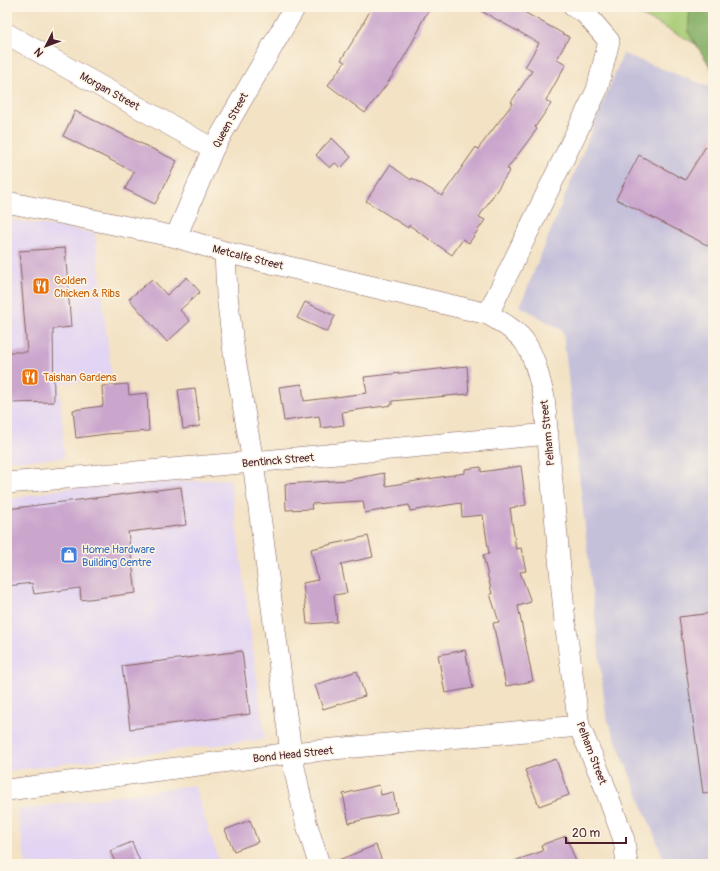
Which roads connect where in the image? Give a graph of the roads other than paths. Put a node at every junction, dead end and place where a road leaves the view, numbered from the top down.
1 (294, 7) edge
2 (574, 7) edge
3 (7, 34) edge
4 (213, 149) junction
5 (7, 202) edge
6 (176, 237) junction
7 (225, 252) junction
8 (488, 314) junction
9 (548, 434) junction
10 (253, 462) junction
11 (7, 483) edge
12 (579, 726) junction
13 (291, 754) junction
14 (7, 790) edge
15 (319, 864) edge
16 (628, 864) edge

1 - 4 street, Queen Street
2 - 8 street
3 - 4 street, Morgan Street
4 - 6 street, Queen Street
5 - 6 street, Metcalfe Street
6 - 7 street, Metcalfe Street
7 - 8 street, Metcalfe Street
7 - 10 street
8 - 9 street, Pelham Street
9 - 10 street, Bentinck Street
9 - 12 street, Pelham Street
10 - 11 street, Bentinck Street
10 - 13 street
12 - 13 street, Bond Head Street
12 - 16 street, Pelham Street
13 - 14 street, Bond Head Street
13 - 15 street

